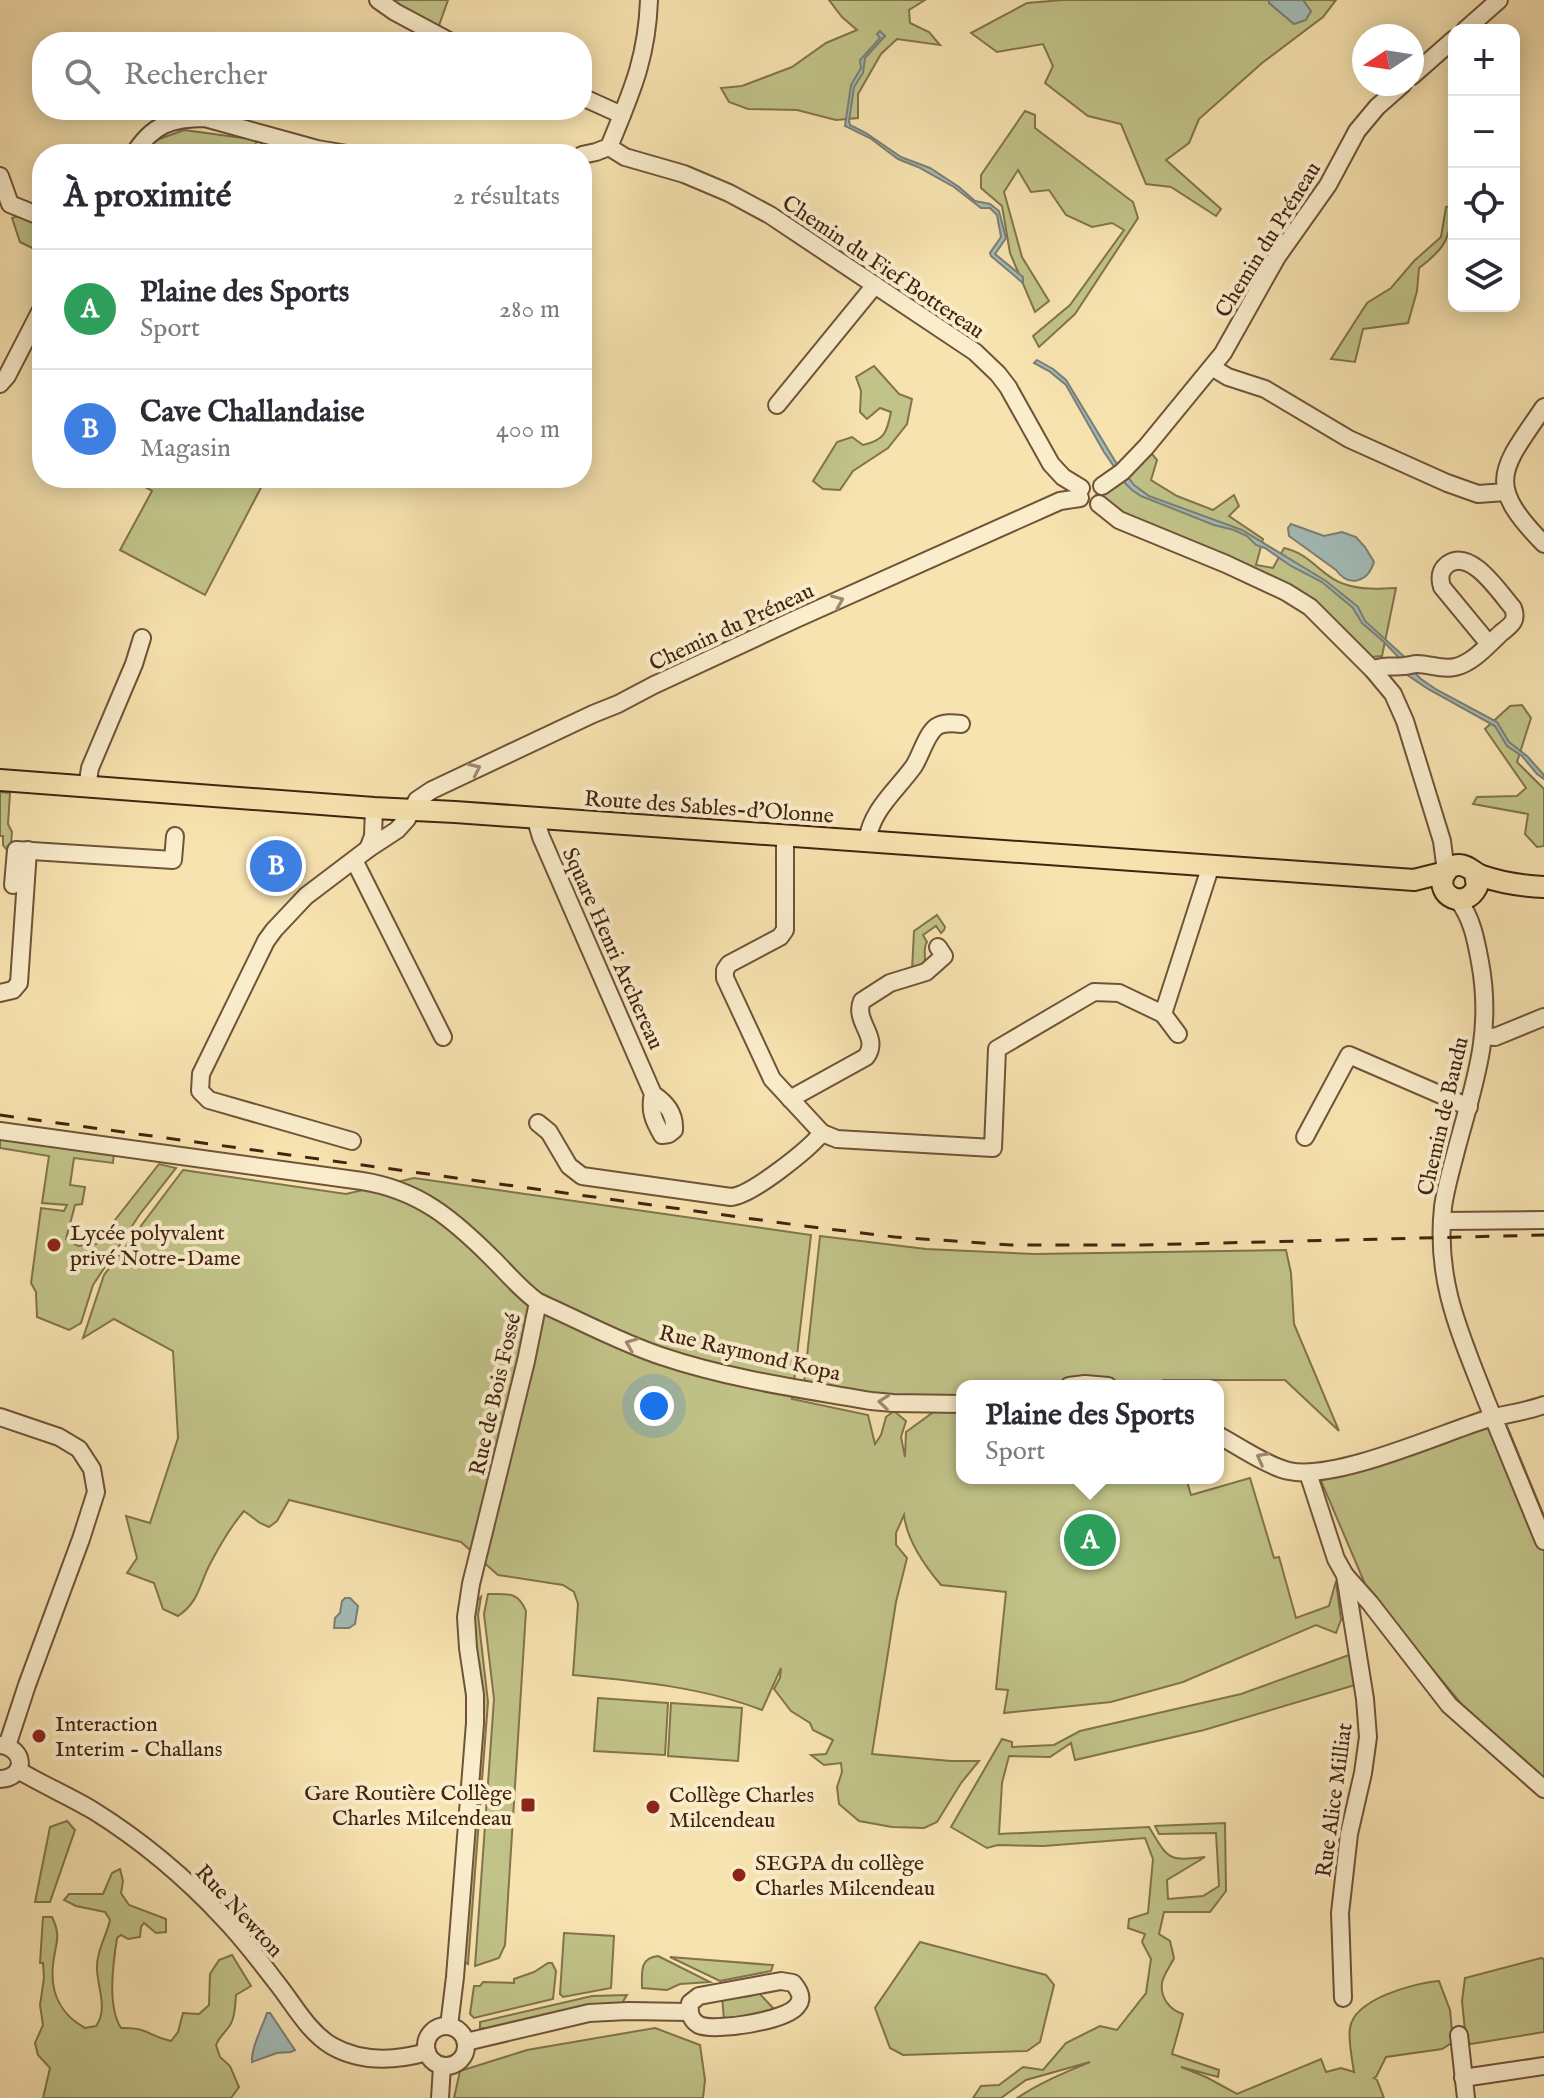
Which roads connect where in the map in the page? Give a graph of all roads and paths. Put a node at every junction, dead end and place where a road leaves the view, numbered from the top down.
1 (378, 0) edge
2 (649, 0) edge
3 (1499, 0) edge
4 (1472, 24) edge
5 (432, 32) edge
6 (1448, 44) edge
7 (1424, 65) edge
8 (1389, 96) edge
9 (592, 102) edge
10 (622, 115) junction
11 (177, 120) edge
12 (212, 120) edge
13 (140, 144) edge
14 (299, 144) edge
15 (609, 147) junction
16 (592, 153) edge
17 (0, 176) edge
18 (32, 213) edge
19 (875, 285) junction
20 (32, 326) edge
21 (1213, 368) junction
22 (0, 384) edge
23 (777, 405) dead end
24 (1544, 407) edge
25 (1102, 486) junction
26 (1506, 492) junction
27 (1080, 493) junction
28 (1099, 504) junction
29 (1544, 544) edge
30 (142, 638) dead end
31 (1489, 644) junction
32 (1373, 670) junction
33 (961, 724) dead end
34 (0, 780) edge
35 (87, 787) junction
36 (374, 808) junction
37 (411, 810) junction
38 (538, 818) junction
39 (785, 835) junction
40 (175, 836) dead end
41 (867, 841) junction
42 (368, 849) junction
43 (354, 860) junction
44 (1211, 865) junction
45 (1460, 882) junction
46 (13, 885) edge
47 (1544, 887) edge
48 (938, 947) dead end
49 (0, 993) edge
50 (1163, 1014) junction
51 (1544, 1017) edge
52 (1178, 1034) dead end
53 (1484, 1036) junction
54 (443, 1037) dead end
55 (653, 1094) dead end
56 (790, 1099) junction
57 (1469, 1107) junction
58 (538, 1123) dead end
59 (0, 1131) edge
60 (822, 1133) junction
61 (1305, 1137) dead end
62 (352, 1141) dead end
63 (1544, 1220) edge
64 (1442, 1221) junction
65 (538, 1302) junction
66 (956, 1404) edge
67 (1544, 1405) edge
68 (0, 1417) edge
69 (1493, 1417) junction
70 (1224, 1438) edge
71 (1308, 1473) junction
72 (1544, 1541) edge
73 (1345, 1575) junction
74 (4, 1745) edge
75 (18, 1770) junction
76 (0, 1779) edge
77 (1544, 1789) edge
78 (1343, 1998) dead end
79 (689, 2012) junction
80 (449, 2026) junction
81 (1459, 2035) dead end
82 (466, 2042) junction
83 (427, 2052) junction
84 (442, 2066) junction
85 (1544, 2066) edge
86 (1463, 2078) junction
87 (440, 2098) edge
88 (1466, 2098) edge

1 - 5 street
2 - 10 street
3 - 4 street
6 - 7 street
8 - 21 street, Chemin du Préneau
9 - 10 street
10 - 15 street
11 - 13 street
12 - 14 street
15 - 16 street
15 - 19 street, Chemin du Fief Bottereau
17 - 18 street
19 - 23 street
19 - 27 street, Chemin du Fief Bottereau
20 - 22 street
21 - 25 street, Chemin du Préneau
21 - 26 street
24 - 26 street
25 - 27 street
25 - 28 street
26 - 29 street
27 - 28 street
37 -> 27 street, Chemin du Préneau
28 - 32 street
30 - 35 street
31 - 31 street
31 - 32 street
32 - 45 street
33 - 41 street
34 - 35 main road, Route des Sables-d'Olonne
35 - 36 main road, Route des Sables-d'Olonne
36 - 37 main road, Route des Sables-d'Olonne
36 - 42 street
37 - 38 main road, Route des Sables-d'Olonne
37 - 42 street, Chemin du Préneau
38 - 39 main road, Route des Sables-d'Olonne
38 - 55 street, Square Henri Archereau
39 - 41 main road, Route des Sables-d'Olonne
39 - 56 street
40 - 46 street
41 - 44 main road, Route des Sables-d'Olonne
42 - 43 street, Chemin du Préneau
43 - 54 street
43 - 62 street, Chemin du Préneau
44 - 45 main road, Route des Sables-d'Olonne
44 - 50 street
45 - 47 main road, Route des Sables-d'Olonne
45 - 53 street, Chemin de Baudu
46 - 49 street
48 - 56 street
50 - 52 street
50 - 60 street
51 - 53 street
53 - 57 street, Chemin de Baudu
56 - 60 street
57 - 61 street
57 - 64 street, Chemin de Baudu
58 - 60 street
59 - 65 street, Rue de Bois Fossé
63 - 64 street
64 - 69 street, Chemin de Baudu
66 -> 65 street, Rue Raymond Kopa
65 - 80 street, Rue de Bois Fossé
67 - 69 street
68 - 74 street
69 - 71 street
69 - 72 street, Chemin de Baudu
71 -> 70 street
71 - 73 street, Rue Alice Milliat
73 - 77 street
73 - 78 street, Rue Alice Milliat
74 - 75 street
75 - 76 street
75 - 83 street, Rue Newton
79 - 79 street
79 - 82 street
80 - 82 street
80 - 83 street
81 - 86 street
82 - 84 street
83 - 84 street
84 - 87 street
85 - 86 street
86 - 88 street

